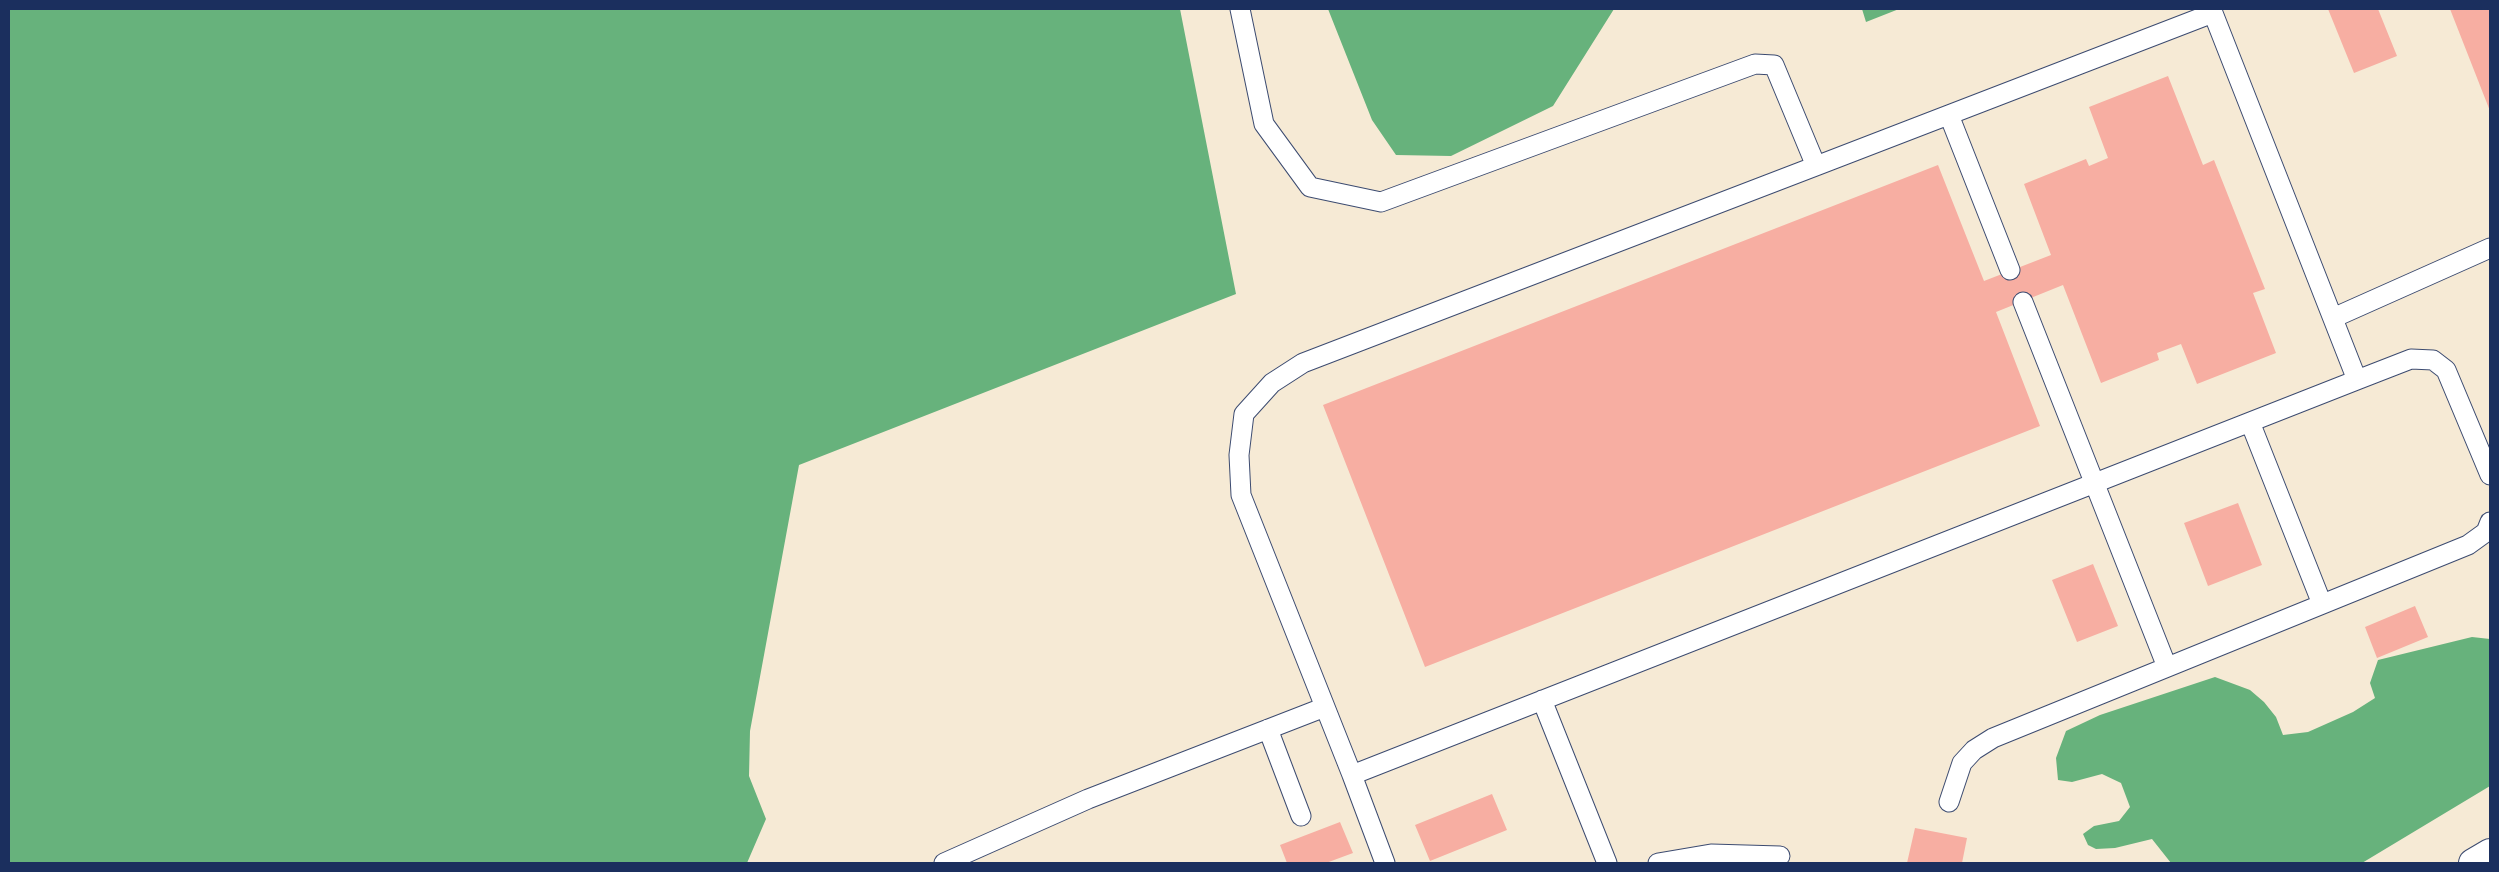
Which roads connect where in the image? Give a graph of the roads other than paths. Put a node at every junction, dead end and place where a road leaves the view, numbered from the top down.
1 (1240, 9) edge
2 (1949, 115) junction
3 (1816, 166) junction
4 (2490, 248) edge
5 (2010, 270) dead end
6 (2023, 302) dead end
7 (2332, 318) junction
8 (2357, 380) junction
9 (2250, 422) junction
10 (2490, 475) edge
11 (2094, 483) junction
12 (2490, 522) edge
13 (2322, 604) junction
14 (2167, 667) junction
15 (1542, 700) junction
16 (1325, 707) junction
17 (1268, 730) junction
18 (1352, 774) junction
19 (1949, 802) dead end
20 (1301, 816) dead end
21 (2490, 853) edge
22 (1780, 856) dead end
23 (944, 863) edge
24 (1385, 863) edge
25 (1607, 863) edge
26 (1658, 863) edge
27 (2473, 863) edge

1 - 3 lane
2 - 3 lane
2 - 5 lane
2 - 7 lane
3 - 16 lane
4 - 7 lane
6 - 11 lane
7 - 8 lane
8 - 9 lane
8 - 10 lane
9 - 11 lane
9 - 13 lane
11 - 14 lane
11 - 15 lane
12 - 13 lane
13 - 14 lane
14 - 19 lane
15 - 18 lane
15 - 25 lane
16 - 17 lane
16 - 18 lane
17 - 20 lane
17 - 23 lane
18 - 24 lane
21 - 27 street
22 - 26 lane

